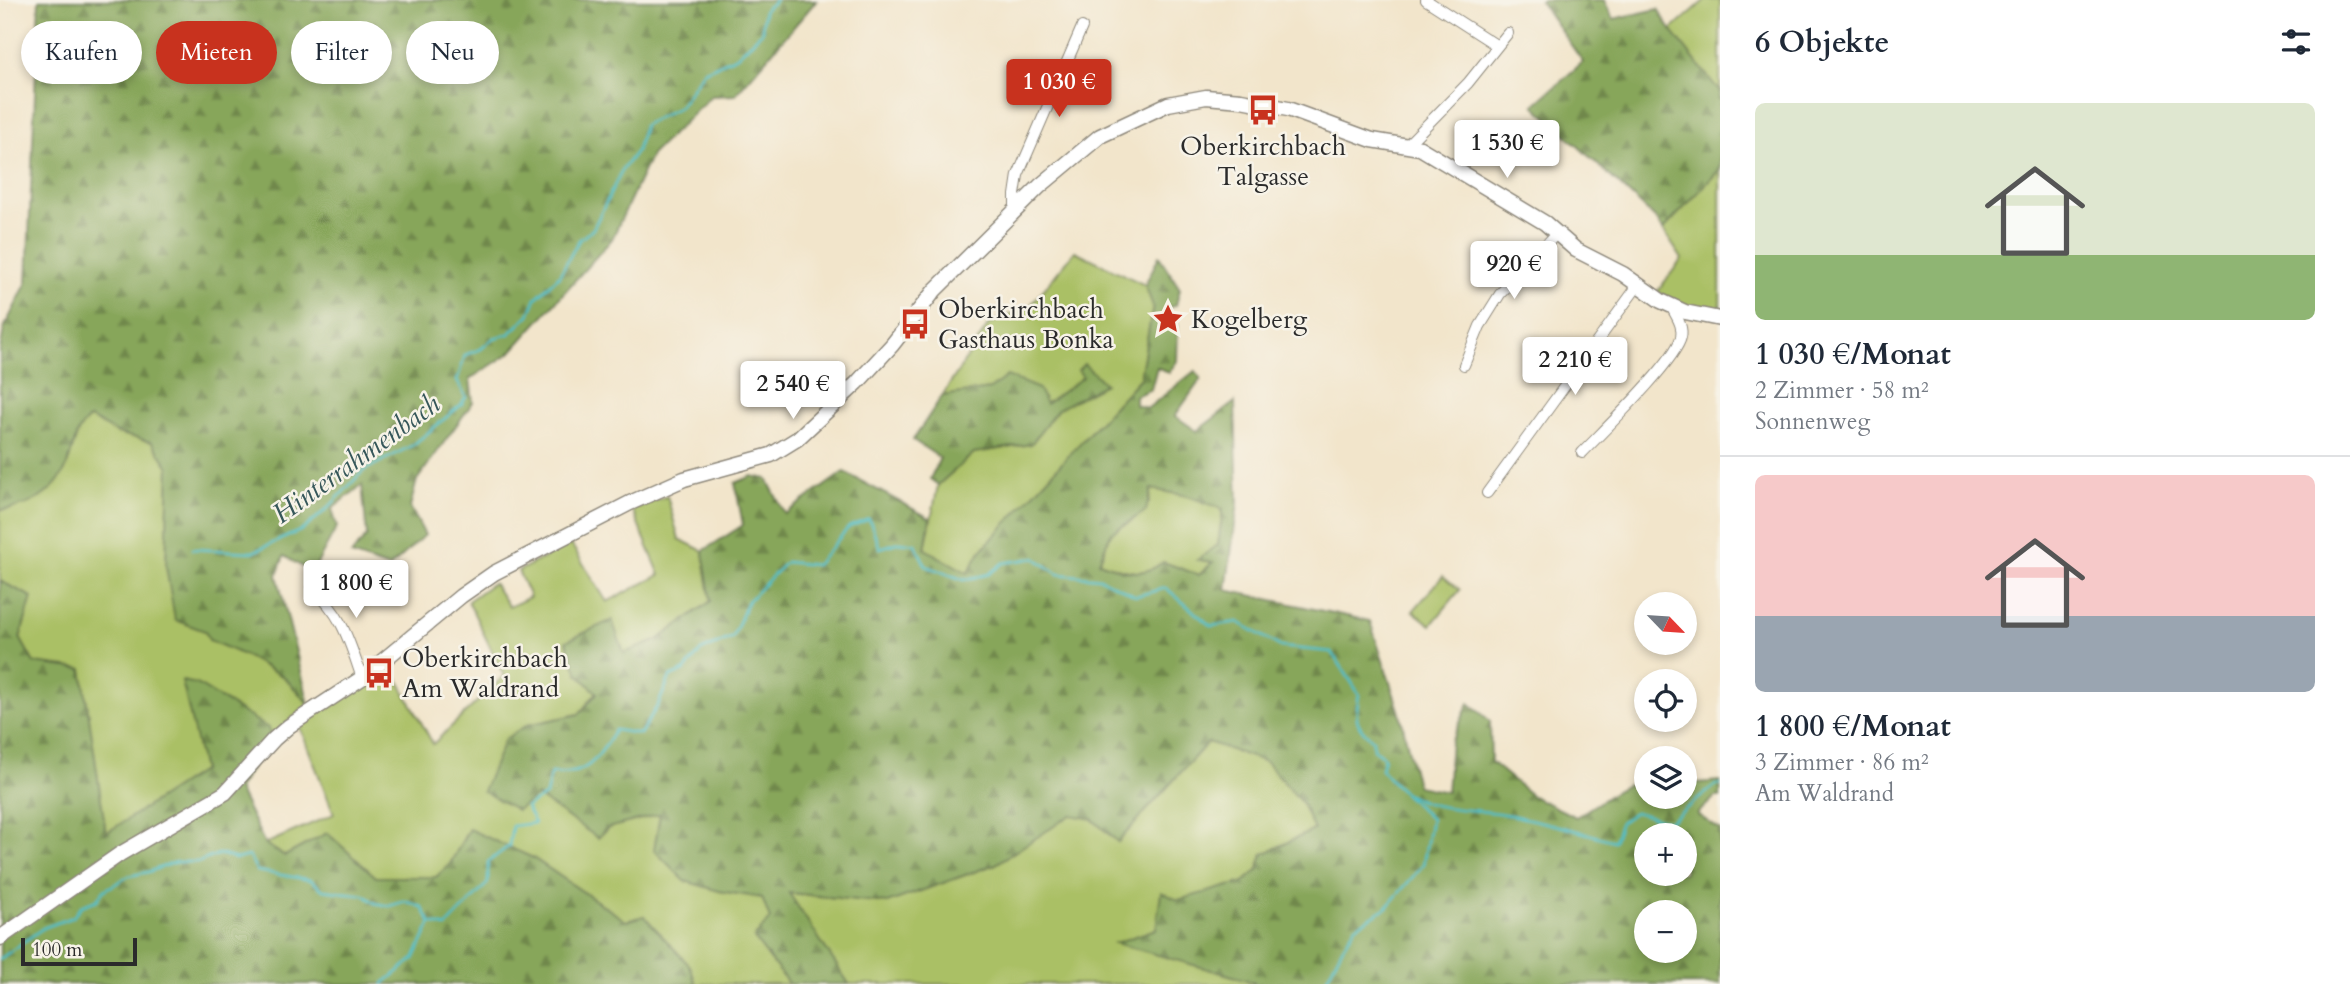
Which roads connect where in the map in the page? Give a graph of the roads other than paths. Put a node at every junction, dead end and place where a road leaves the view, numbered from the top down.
1 (1426, 0) edge
2 (1082, 27) dead end
3 (1508, 33) dead end
4 (1496, 45) junction
5 (1407, 145) junction
6 (1016, 209) junction
7 (1557, 233) junction
8 (1639, 284) junction
9 (1671, 306) junction
10 (1720, 319) edge
11 (1464, 365) dead end
12 (1582, 453) dead end
13 (1487, 493) dead end
14 (312, 588) dead end
15 (362, 678) junction
16 (0, 938) edge

1 - 4 street
2 - 6 street
3 - 4 street
4 - 5 street
5 - 6 street
5 - 7 street
6 - 15 street
7 - 8 street
7 - 11 street
8 - 9 street
8 - 13 street
9 - 10 street
9 - 12 street
14 - 15 street
15 - 16 street

